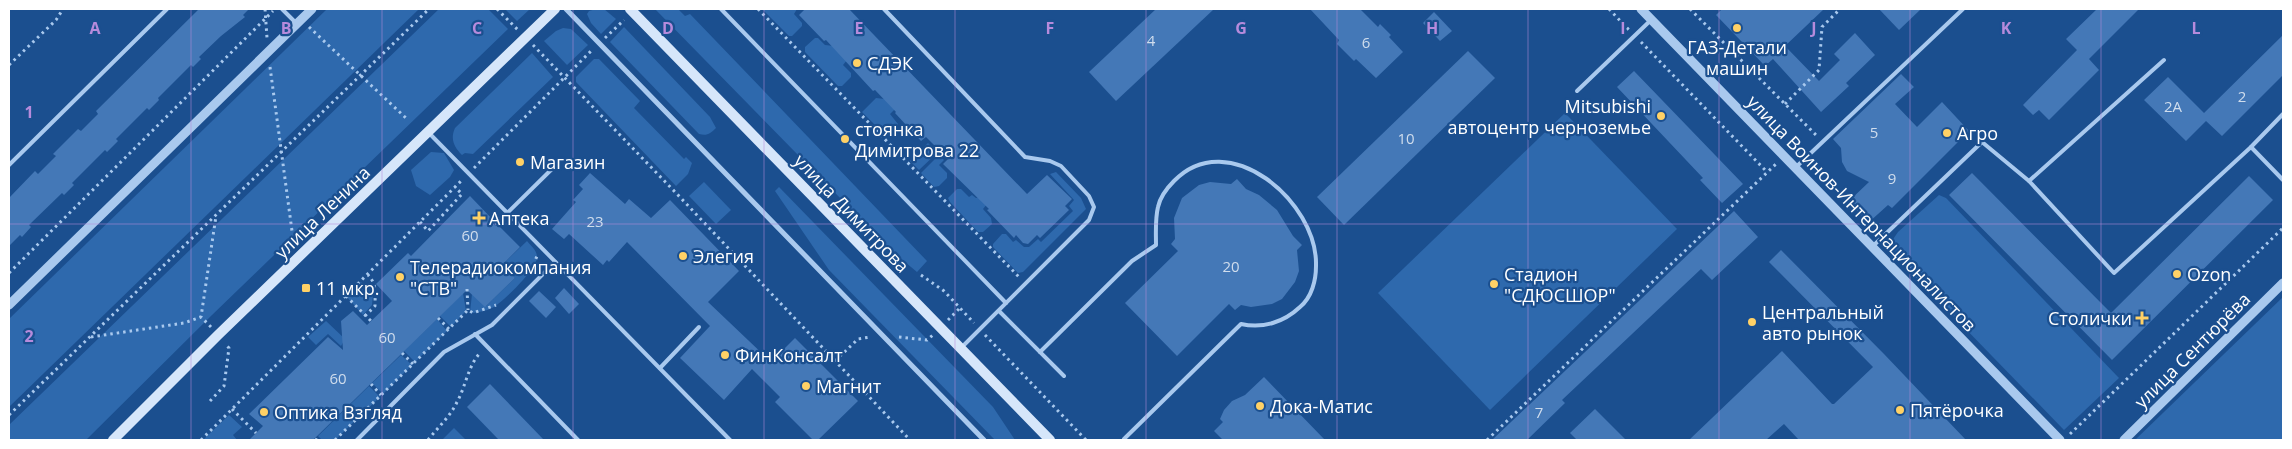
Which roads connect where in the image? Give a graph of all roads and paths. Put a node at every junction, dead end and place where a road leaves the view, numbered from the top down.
1 (63, 9) edge
2 (167, 9) edge
3 (265, 9) edge
4 (275, 9) edge
5 (282, 9) edge
6 (312, 9) edge
7 (429, 9) edge
8 (497, 9) edge
9 (555, 9) edge
10 (566, 9) edge
11 (721, 9) edge
12 (758, 9) edge
13 (884, 9) edge
14 (1609, 9) edge
15 (1641, 9) edge
16 (1690, 9) edge
17 (1840, 9) edge
18 (1963, 9) edge
19 (632, 10) edge
20 (265, 19) junction
21 (1652, 20) junction
22 (299, 22) junction
23 (1635, 36) junction
24 (525, 37) junction
25 (599, 44) junction
26 (268, 52) junction
27 (2164, 60) dead end
28 (9, 65) edge
29 (360, 75) junction
30 (564, 78) junction
31 (1577, 91) dead end
32 (1785, 104) junction
33 (2283, 114) edge
34 (408, 119) dead end
35 (428, 131) junction
36 (1822, 142) junction
37 (2251, 147) junction
38 (282, 151) junction
39 (1785, 156) junction
40 (9, 165) edge
41 (556, 166) dead end
42 (1795, 168) junction
43 (1767, 172) junction
44 (469, 173) junction
45 (2283, 180) edge
46 (2029, 181) junction
47 (456, 187) junction
48 (508, 212) junction
49 (216, 215) junction
50 (420, 222) junction
51 (497, 224) dead end
52 (2283, 228) edge
53 (292, 231) dead end
54 (1873, 246) junction
55 (536, 251) dead end
56 (555, 262) junction
57 (9, 273) edge
58 (368, 275) junction
59 (527, 275) dead end
60 (921, 275) dead end
61 (2283, 282) edge
62 (1025, 284) junction
63 (467, 289) dead end
64 (346, 296) junction
65 (502, 301) dead end
66 (1006, 303) junction
67 (9, 305) edge
68 (468, 310) junction
69 (999, 311) junction
70 (365, 316) junction
71 (201, 317) junction
72 (438, 318) dead end
73 (371, 321) dead end
74 (699, 327) dead end
75 (449, 329) junction
76 (980, 329) junction
77 (475, 334) junction
78 (218, 335) junction
79 (90, 337) junction
80 (489, 348) junction
81 (961, 348) junction
82 (1040, 352) junction
83 (402, 353) dead end
84 (413, 364) junction
85 (660, 368) junction
86 (1064, 376) dead end
87 (371, 384) dead end
88 (382, 395) junction
89 (210, 400) dead end
90 (232, 409) junction
91 (9, 415) edge
92 (256, 433) dead end
93 (113, 440) edge
94 (200, 440) edge
95 (335, 440) edge
96 (357, 440) edge
97 (428, 440) edge
98 (578, 440) edge
99 (730, 440) edge
100 (910, 440) edge
101 (984, 440) edge
102 (1050, 440) edge
103 (1086, 440) edge
104 (1125, 440) edge
105 (1487, 440) edge
106 (2060, 440) edge
107 (2065, 440) edge
108 (2124, 440) edge

1 - 28 path
2 - 40 lane
3 - 20 path
4 - 20 path
5 - 22 lane
6 - 22 street
7 - 29 path
8 - 24 path
9 - 24 main road, улица Ленина
10 - 25 street
11 - 66 lane
12 - 62 path
13 - 62 lane
14 - 23 path
15 - 21 street, улица Воинов-Интернационалистов
16 - 32 path
17 - 32 path
18 - 36 lane
19 - 25 path
19 - 81 main road, улица Димитрова
20 - 26 path
20 - 57 path
21 - 23 lane
21 - 39 street, улица Воинов-Интернационалистов
22 - 26 street
22 - 29 path
23 - 31 lane
23 - 43 path
24 - 30 path
24 - 35 main road, улица Ленина
25 - 30 path
25 - 101 street
26 - 38 path
26 - 67 street
27 - 46 lane
29 - 34 path
29 - 38 path
30 - 44 path
30 - 100 path
32 - 36 path
33 - 37 lane
35 - 44 lane
35 - 78 main road, улица Ленина
36 - 42 lane
37 - 45 lane
37 - 46 lane
38 - 49 path
38 - 53 path
39 - 42 street, улица Воинов-Интернационалистов
39 - 43 path
41 - 48 lane
42 - 54 street, улица Воинов-Интернационалистов
43 - 105 path
44 - 47 path
44 - 48 lane
46 - 54 lane
47 - 50 path
47 - 50 path
48 - 51 lane
48 - 56 lane
49 - 71 path
49 - 79 path
50 - 58 path
52 - 107 path
54 - 106 street, улица Воинов-Интернационалистов
55 - 59 path
56 - 77 lane
56 - 85 lane
58 - 64 path
58 - 70 path
60 - 76 path
61 - 108 street, улица Сентюрёва
62 - 66 lane
63 - 68 path
64 - 70 path
64 - 90 path
65 - 68 path
66 - 69 lane
68 - 75 path
69 - 76 lane
69 - 82 lane
70 - 73 path
71 - 78 path
71 - 79 path
72 - 75 path
74 - 85 lane
75 - 84 path
76 - 81 lane
76 - 103 path
77 - 80 lane
77 - 96 lane
78 - 89 path
78 - 93 main road, улица Ленина
79 - 91 path
80 - 97 path
80 - 98 lane
81 - 102 main road, улица Димитрова
82 - 86 lane
82 - 104 lane
83 - 84 path
84 - 88 path
85 - 99 lane
87 - 88 path
88 - 95 path
90 - 92 path
90 - 94 path

